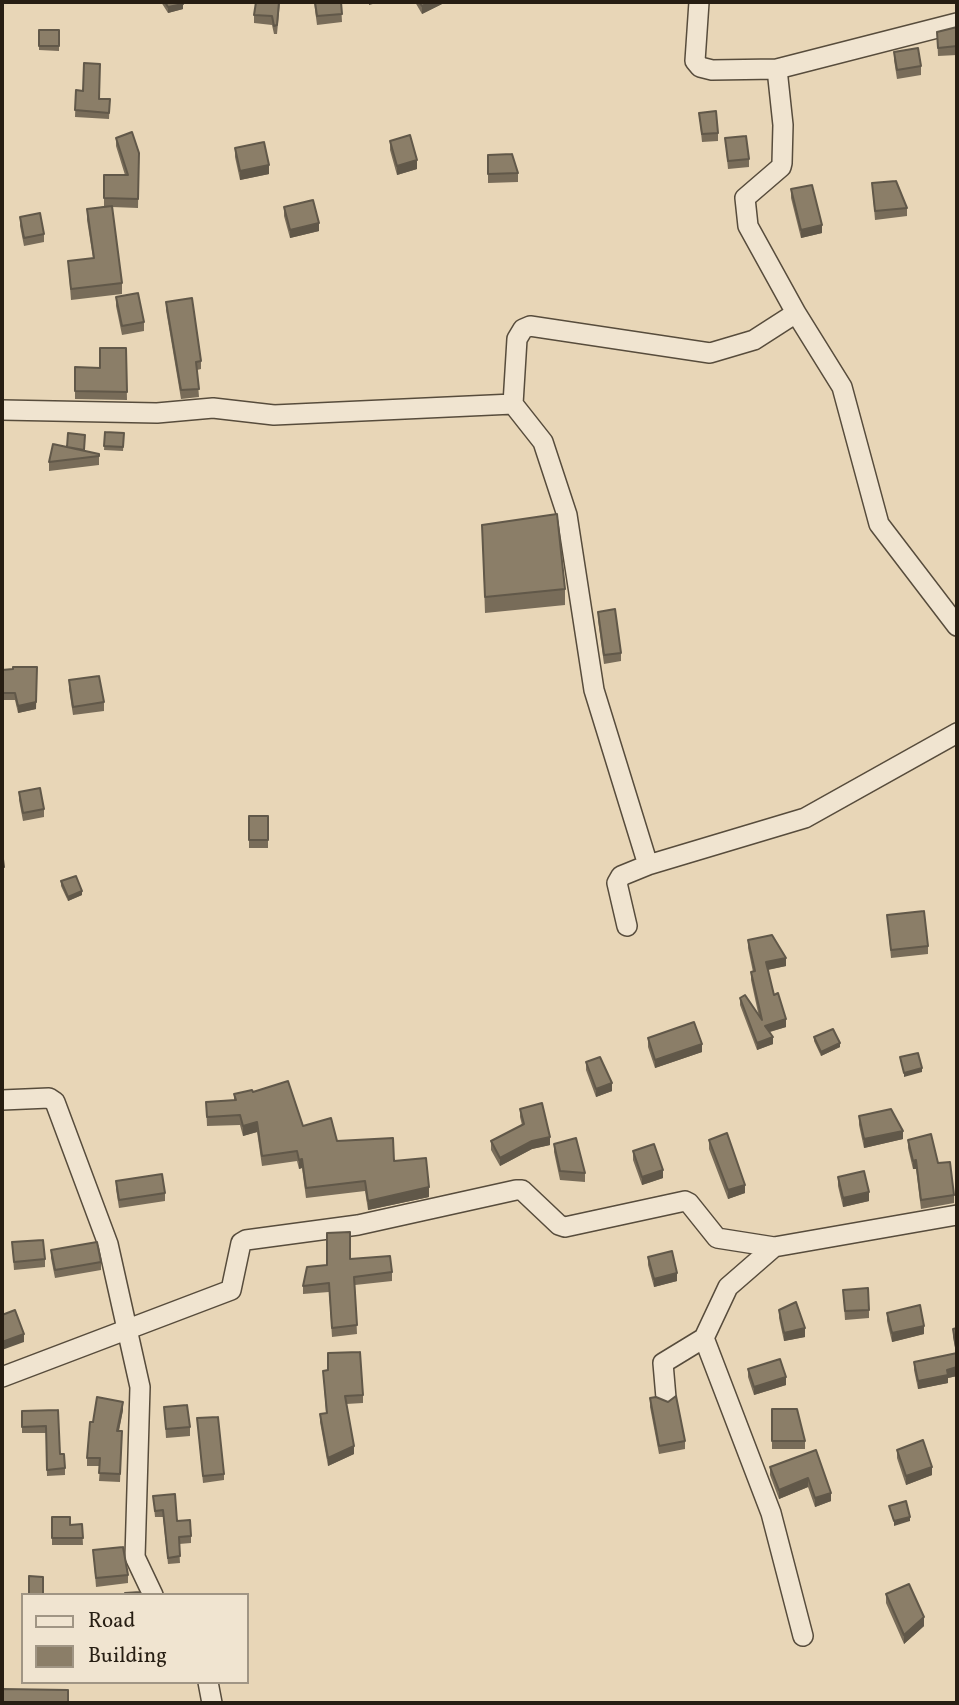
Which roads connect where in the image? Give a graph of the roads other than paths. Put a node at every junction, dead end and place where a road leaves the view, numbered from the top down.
1 (699, 2) edge
2 (957, 23) edge
3 (777, 69) junction
4 (796, 313) junction
5 (513, 404) junction
6 (2, 410) edge
7 (957, 626) edge
8 (957, 733) edge
9 (648, 865) junction
10 (627, 926) dead end
11 (2, 1100) edge
12 (957, 1215) edge
13 (774, 1247) junction
14 (128, 1330) junction
15 (704, 1338) junction
16 (2, 1377) edge
17 (666, 1398) edge
18 (152, 1593) edge
19 (803, 1636) dead end
20 (208, 1684) edge
21 (212, 1703) edge

1 - 3 street
2 - 3 street
3 - 4 street
4 - 5 street
4 - 7 street
5 - 6 street
5 - 9 street
8 - 9 street
9 - 10 street
11 - 14 street
12 - 13 street
13 - 14 street
13 - 15 street
14 - 16 street
14 - 18 street
15 - 17 street
15 - 19 street
20 - 21 street

